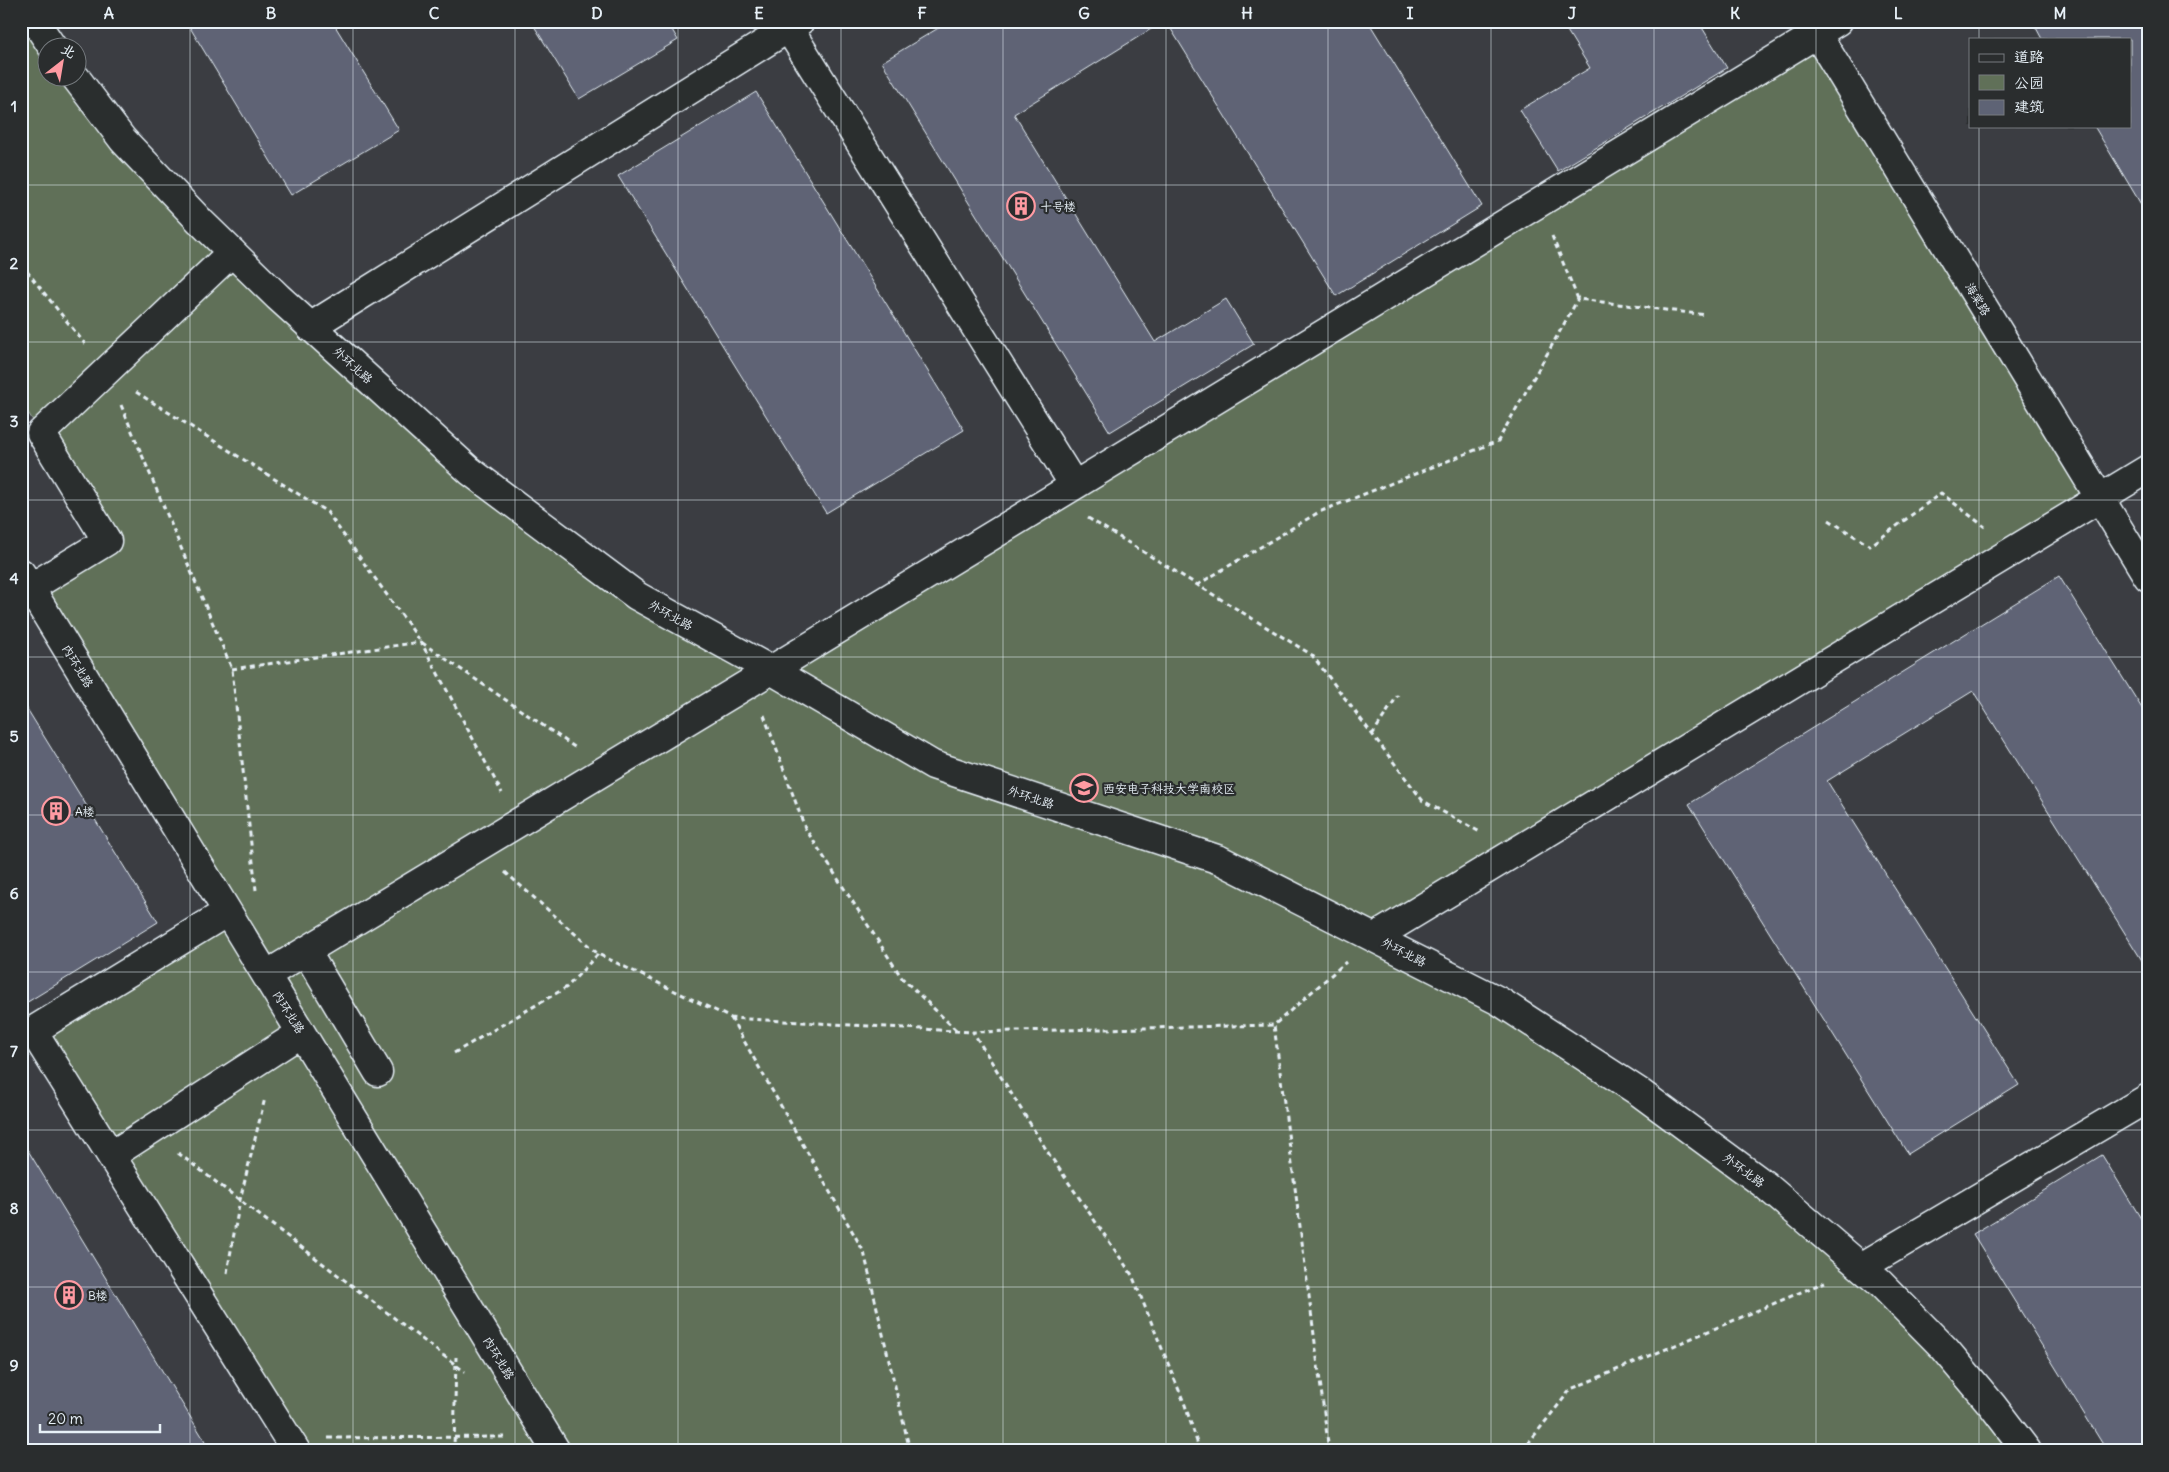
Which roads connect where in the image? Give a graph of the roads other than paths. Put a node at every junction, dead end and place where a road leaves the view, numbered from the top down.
1 (35, 21) edge
2 (791, 24) edge
3 (1821, 25) edge
4 (46, 38) edge
5 (84, 88) edge
6 (232, 252) junction
7 (310, 326) junction
8 (2148, 469) edge
9 (1063, 491) junction
10 (2100, 498) junction
11 (2148, 577) edge
12 (26, 580) edge
13 (762, 676) junction
14 (227, 912) junction
15 (1375, 937) junction
16 (306, 951) junction
17 (266, 975) junction
18 (301, 1032) junction
19 (27, 1034) edge
20 (378, 1072) dead end
21 (2148, 1098) edge
22 (112, 1155) junction
23 (1861, 1266) junction
24 (552, 1444) edge
25 (293, 1445) edge
26 (2027, 1451) edge

1 - 4 lane
2 - 7 lane
2 - 9 lane
3 - 9 lane
3 - 10 lane, 海棠路
5 - 6 lane, 外环北路
6 - 7 lane, 外环北路
6 - 12 lane
7 - 13 lane, 外环北路
8 - 10 lane
9 - 13 lane
10 - 11 lane, 海棠路
10 - 15 lane
12 - 14 lane, 内环北路
13 - 15 lane, 外环北路
13 - 16 lane
14 - 17 lane, 内环北路
14 - 19 lane
15 - 23 lane, 外环北路
16 - 17 lane
16 - 20 lane
17 - 18 lane, 内环北路
18 - 22 lane
18 - 24 lane, 内环北路
19 - 22 lane
21 - 23 lane
22 - 25 lane
23 - 26 lane, 外环北路

